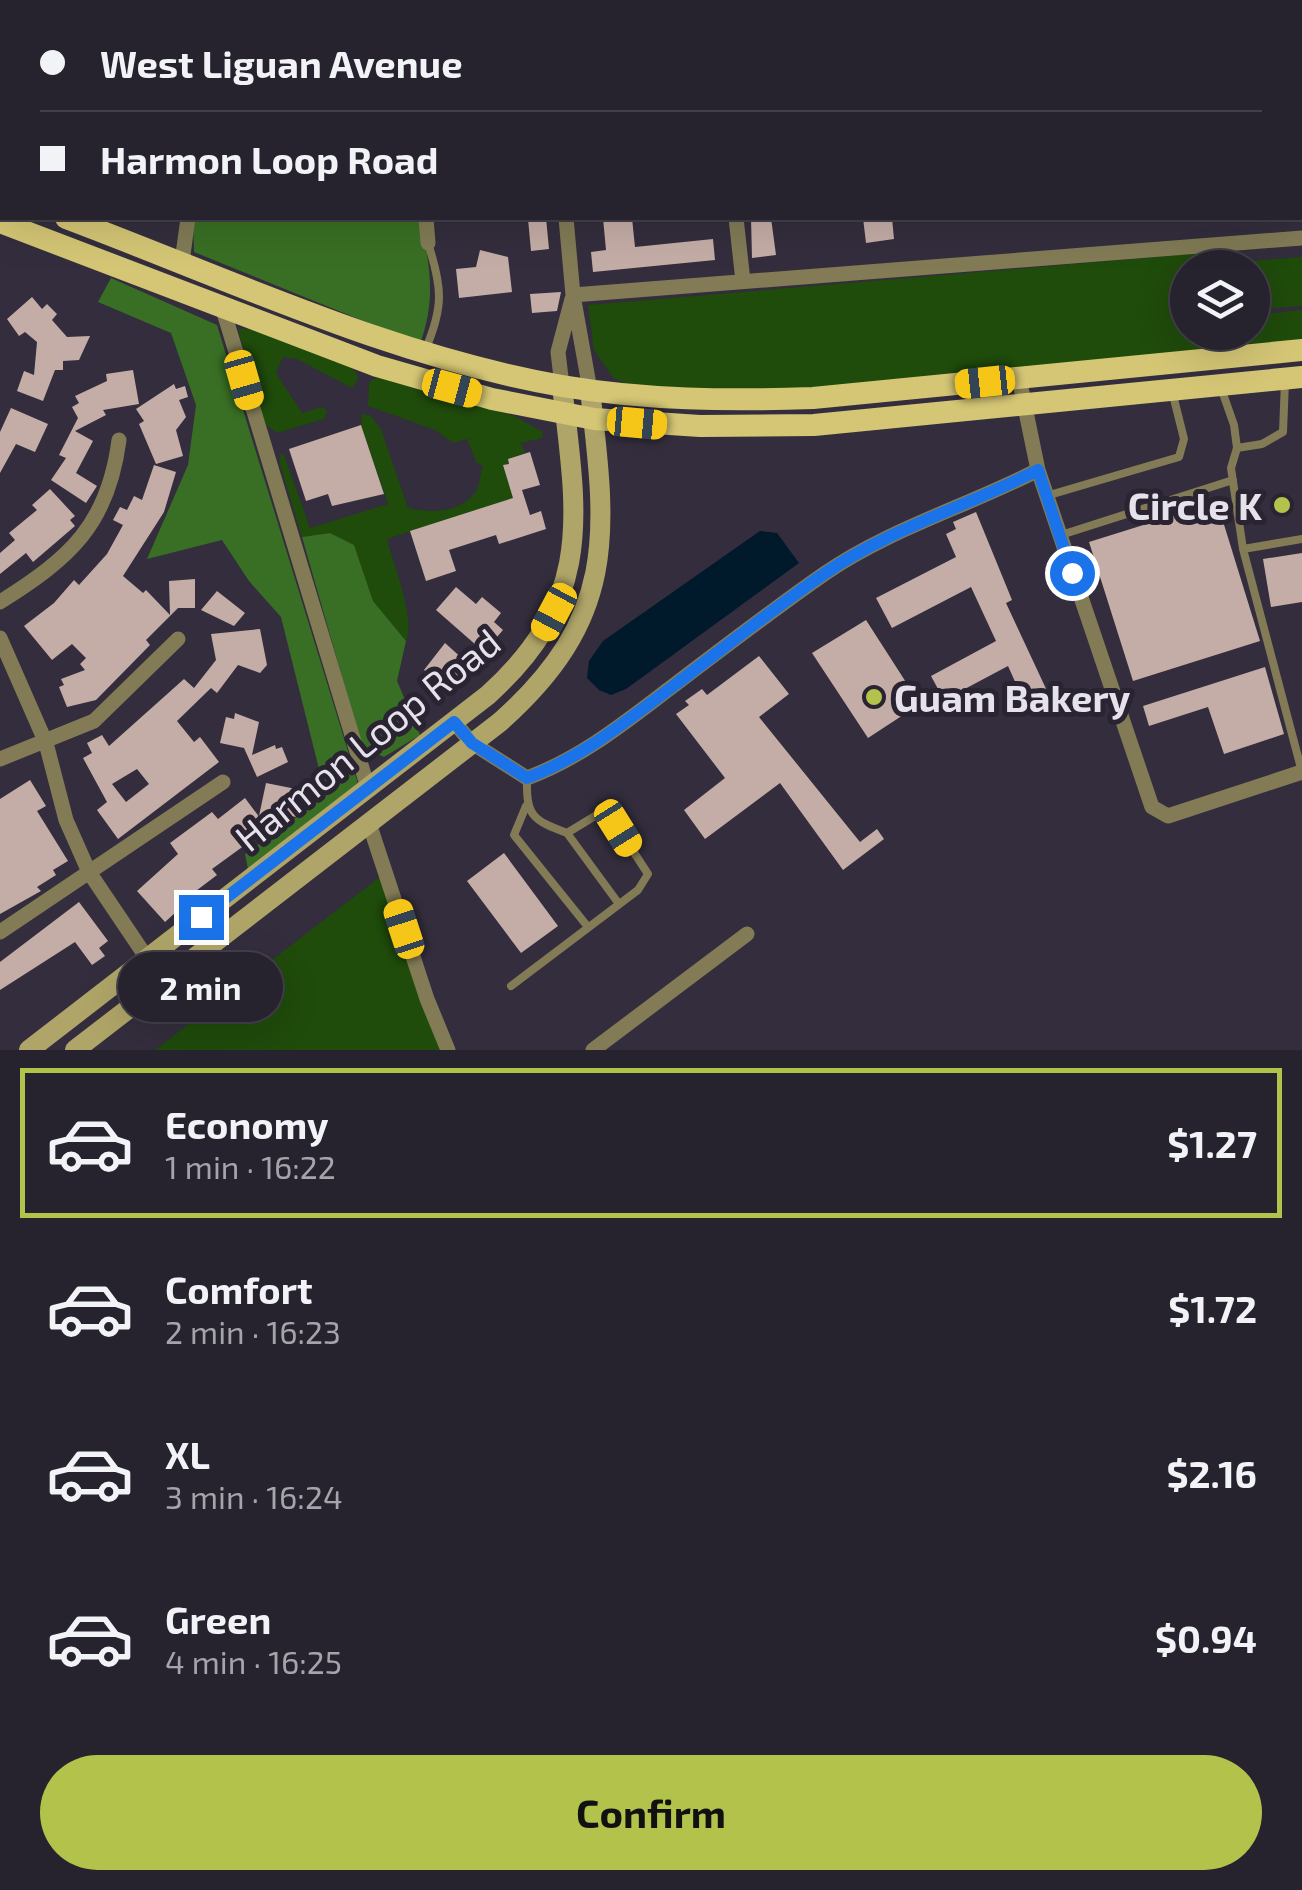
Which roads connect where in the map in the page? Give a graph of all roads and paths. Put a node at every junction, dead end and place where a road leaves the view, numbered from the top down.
1 (71, 220) edge
2 (188, 220) edge
3 (426, 220) edge
4 (566, 220) edge
5 (736, 220) edge
6 (0, 222) edge
7 (1302, 238) edge
8 (428, 243) joint
9 (182, 262) junction
10 (743, 280) junction
11 (573, 295) junction
12 (222, 306) junction
13 (1302, 350) edge
14 (424, 352) junction
15 (1018, 378) junction
16 (1294, 378) edge
17 (1220, 385) junction
18 (562, 386) junction
19 (590, 390) junction
20 (1172, 390) junction
21 (1021, 405) junction
22 (566, 414) junction
23 (594, 419) junction
24 (119, 440) dead end
25 (1237, 448) junction
26 (1038, 470) junction
27 (1233, 480) junction
28 (1046, 496) junction
29 (1060, 535) junction
30 (1302, 540) edge
31 (1243, 549) junction
32 (0, 602) edge
33 (0, 638) edge
34 (178, 639) dead end
35 (454, 722) junction
36 (46, 743) junction
37 (472, 743) junction
38 (0, 759) edge
39 (1302, 772) edge
40 (527, 778) junction
41 (224, 782) dead end
42 (368, 788) junction
43 (526, 806) junction
44 (369, 823) junction
45 (567, 833) junction
46 (89, 872) junction
47 (618, 904) junction
48 (588, 928) junction
49 (0, 932) edge
50 (747, 934) dead end
51 (146, 960) junction
52 (163, 982) junction
53 (511, 986) dead end
54 (30, 1050) edge
55 (75, 1050) edge
56 (448, 1050) edge
57 (593, 1050) edge

1 - 9 main road
2 - 9 street
3 - 8 street
4 - 11 street
5 - 10 street
6 - 12 main road
7 - 10 street
8 - 14 lane
9 - 14 main road
10 - 11 street
11 - 18 street
11 - 19 street
12 - 22 main road
12 - 42 street
13 - 15 main road
14 - 18 main road
15 - 19 main road
15 - 21 street
16 - 17 main road
16 - 25 lane
17 - 20 main road
17 - 25 lane
18 - 19 main road
18 - 22 main road, Harmon Loop Road
19 - 23 main road, Harmon Loop Road
20 - 21 main road
20 - 28 lane
21 - 23 main road
21 - 26 street
22 - 23 main road
22 - 35 main road, Harmon Loop Road
23 - 37 main road, Harmon Loop Road
24 - 32 street
25 - 27 lane
26 - 28 street
26 - 40 street
27 - 29 lane
27 - 31 lane
28 - 29 street
29 - 39 street
30 - 31 lane
31 - 39 lane
33 - 36 street
34 - 36 street
35 - 37 street
35 - 42 main road, Harmon Loop Road
36 - 38 street
36 - 46 street
37 - 40 street
37 - 44 main road, Harmon Loop Road
40 - 43 lane
41 - 46 street
42 - 51 main road, Harmon Loop Road
43 - 45 lane
43 - 48 lane
44 - 52 main road, Harmon Loop Road
44 - 56 street
45 - 47 lane
45 - 47 lane
46 - 49 street
46 - 51 street
47 - 48 lane
48 - 53 lane
50 - 57 street
51 - 52 street
51 - 54 main road, Harmon Loop Road
52 - 55 main road, Harmon Loop Road

